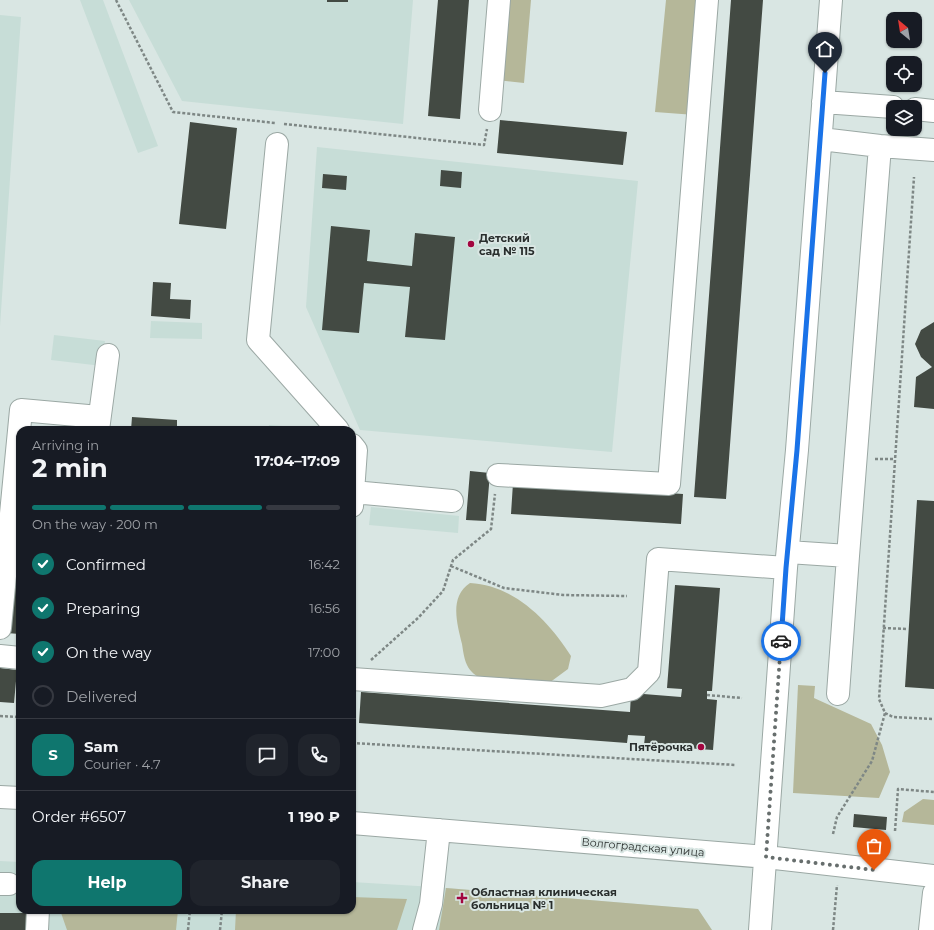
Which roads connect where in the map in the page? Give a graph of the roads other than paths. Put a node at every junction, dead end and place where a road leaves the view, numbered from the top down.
1 (499, 0) edge
2 (707, 0) edge
3 (831, 0) edge
4 (823, 102) junction
5 (886, 106) edge
6 (490, 110) road end
7 (922, 110) edge
8 (934, 111) edge
9 (821, 139) junction
10 (277, 144) dead end
11 (880, 146) junction
12 (934, 150) edge
13 (108, 355) dead end
14 (98, 424) edge
15 (19, 426) edge
16 (334, 426) edge
17 (16, 462) edge
18 (498, 475) road end
19 (356, 499) edge
20 (452, 501) dead end
21 (848, 556) junction
22 (787, 560) junction
23 (0, 628) edge
24 (0, 656) edge
25 (16, 658) edge
26 (356, 678) edge
27 (838, 694) dead end
28 (0, 797) edge
29 (16, 798) edge
30 (356, 823) edge
31 (439, 830) junction
32 (766, 857) junction
33 (934, 876) edge
34 (934, 893) edge
35 (38, 914) edge
36 (37, 930) edge
37 (424, 930) edge
38 (760, 930) edge
39 (930, 930) edge

1 - 6 street
2 - 18 street
3 - 4 street
4 - 5 street
4 - 9 street
7 - 8 street
9 - 11 street
9 - 22 street
10 - 16 street
11 - 12 street
11 - 21 street
13 - 14 street
14 - 15 street
17 - 23 street
19 - 20 street
21 - 22 street
21 - 27 street
22 - 26 street
22 - 32 street
24 - 25 street
28 - 29 street
30 - 31 street, Волгоградская улица
31 - 32 street, Волгоградская улица
31 - 37 street
32 - 33 street, Волгоградская улица
32 - 38 street
34 - 39 street
35 - 36 street

